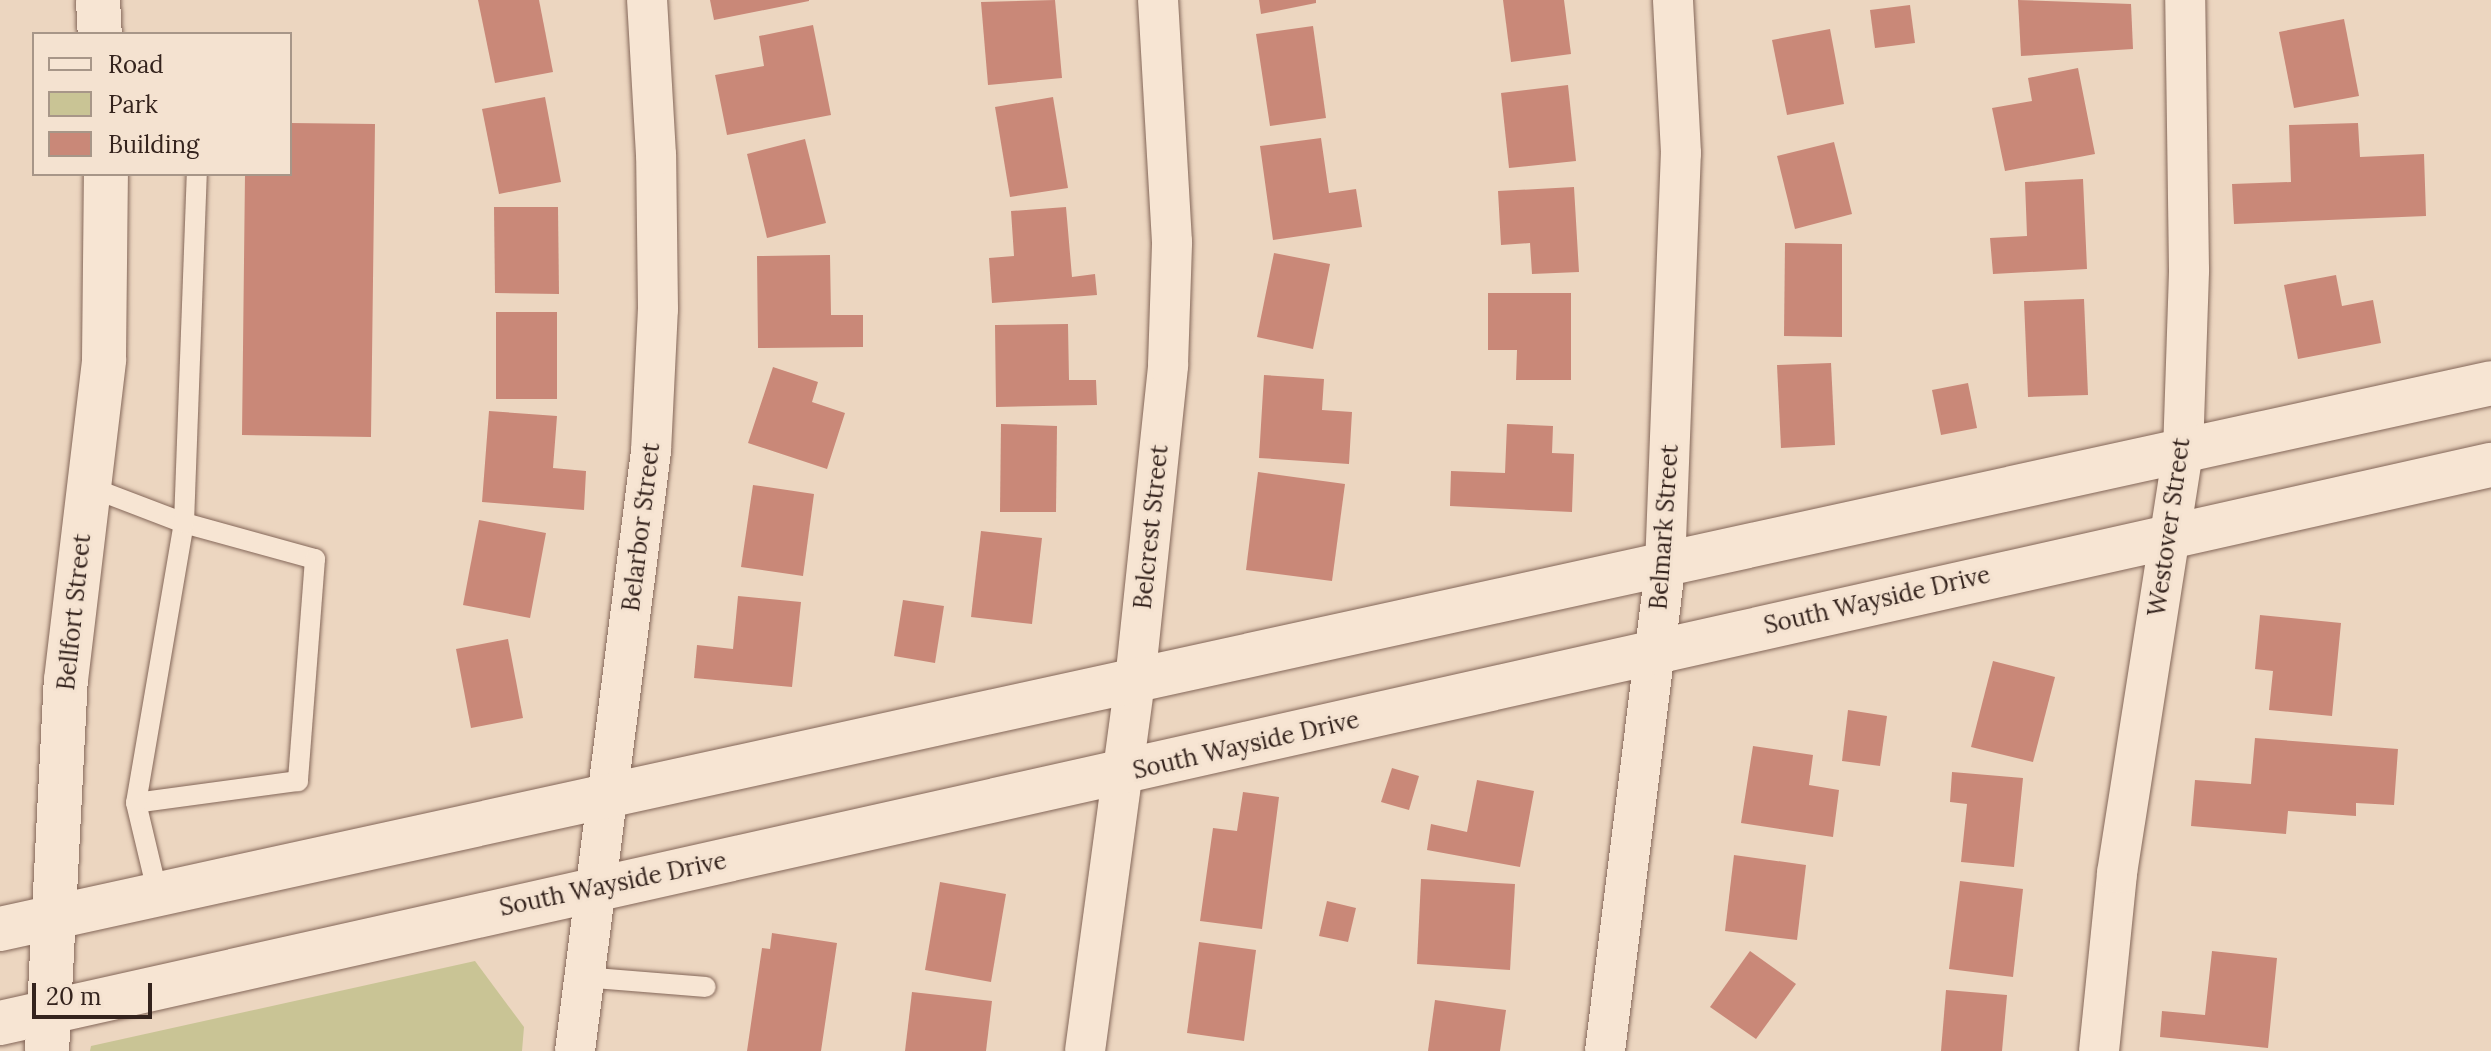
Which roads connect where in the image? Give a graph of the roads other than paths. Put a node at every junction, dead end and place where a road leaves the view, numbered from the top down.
1 (98, 0) edge
2 (647, 0) edge
3 (1158, 0) edge
4 (1673, 0) edge
5 (2185, 0) edge
6 (100, 32) edge
7 (106, 176) edge
8 (197, 176) edge
9 (2491, 383) edge
10 (2183, 453) junction
11 (2491, 465) edge
12 (87, 486) junction
13 (184, 523) junction
14 (2170, 534) junction
15 (1665, 567) junction
16 (1654, 650) junction
17 (1135, 681) junction
18 (1120, 773) junction
19 (607, 800) junction
20 (136, 803) junction
21 (592, 889) junction
22 (158, 895) junction
23 (53, 918) junction
24 (0, 929) edge
25 (583, 977) junction
26 (706, 987) dead end
27 (0, 1023) edge
28 (48, 1032) edge
29 (575, 1051) edge
30 (1085, 1051) edge
31 (1605, 1051) edge
32 (2099, 1051) edge

1 - 6 street
2 - 19 street, Belarbor Street
3 - 17 street, Belcrest Street
4 - 15 street, Belmark Street
5 - 10 street, Westover Street
7 - 12 street, Bellfort Street
8 - 13 lane
9 - 10 street
10 - 14 street, Westover Street
10 - 15 street
11 - 14 street, South Wayside Drive
12 - 13 lane
12 - 23 street, Bellfort Street
13 - 20 lane
13 - 20 lane
14 - 16 street, South Wayside Drive
14 - 32 street, Westover Street
15 - 16 street, Belmark Street
15 - 17 street
16 - 18 street, South Wayside Drive
16 - 31 street, Belmark Street
17 - 18 street, Belcrest Street
17 - 19 street
18 - 21 street, South Wayside Drive
18 - 30 street, Belcrest Street
19 - 21 street, Belarbor Street
19 - 22 street
20 - 22 lane
21 - 25 street, Belarbor Street
21 - 28 street, South Wayside Drive
22 - 23 street
23 - 24 street
23 - 28 street, Bellfort Street
25 - 26 lane
25 - 29 street, Belarbor Street
27 - 28 street, South Wayside Drive

